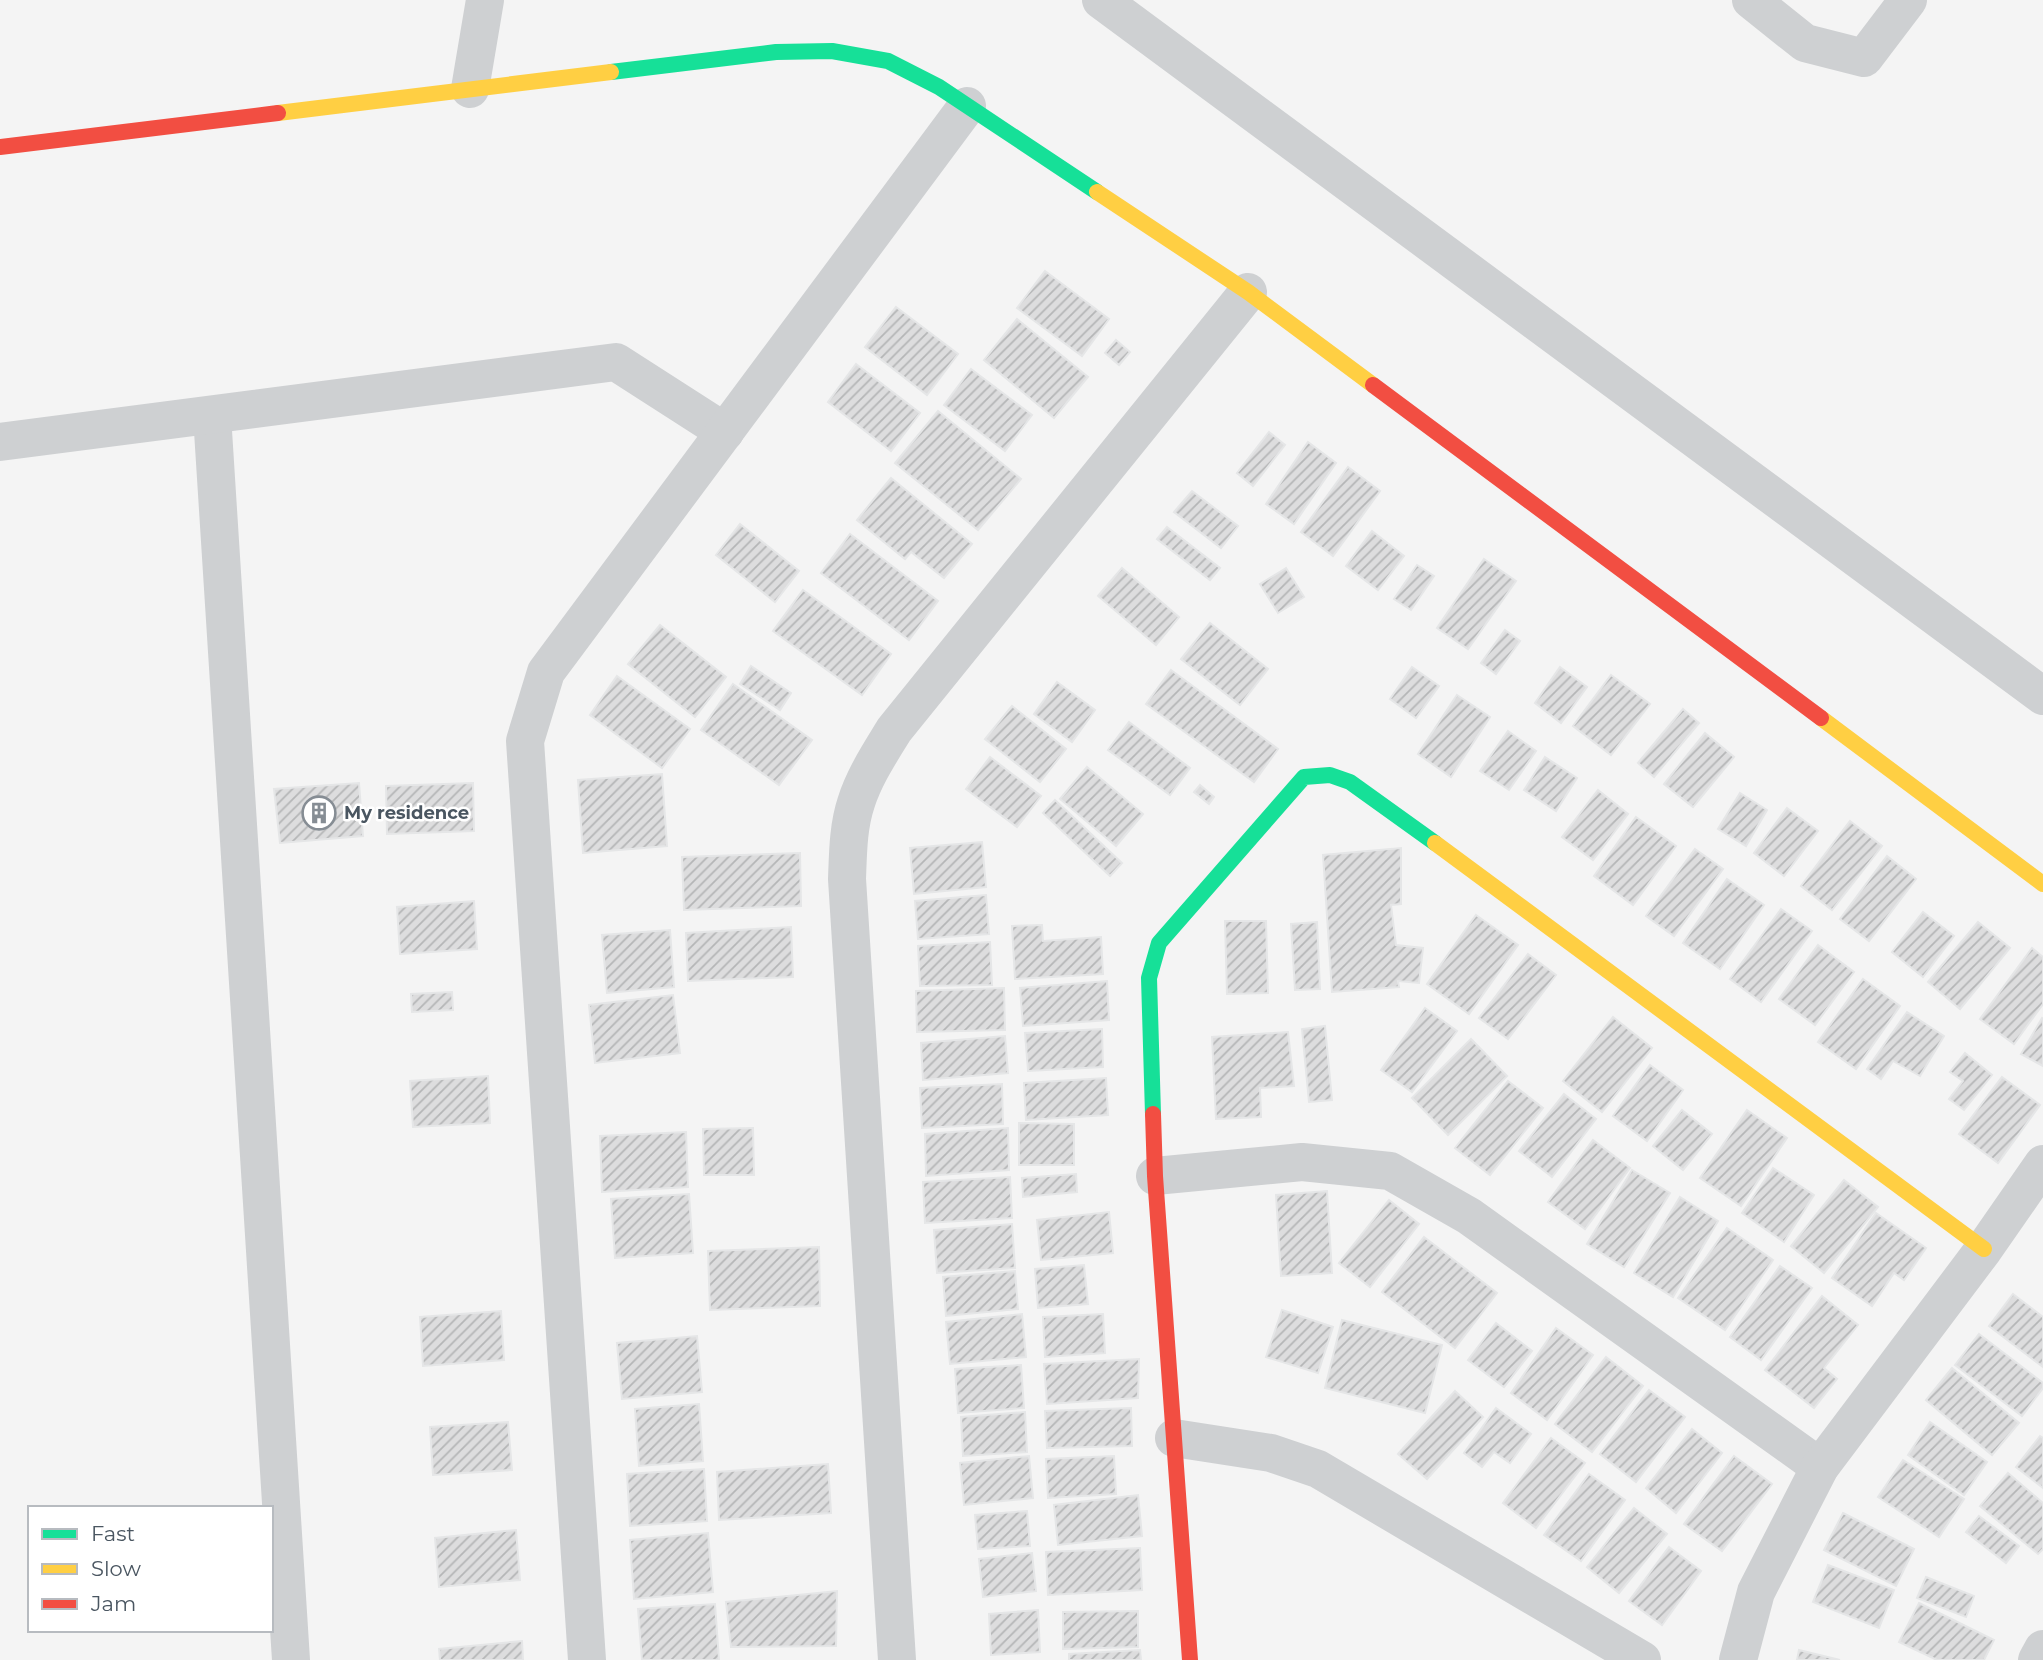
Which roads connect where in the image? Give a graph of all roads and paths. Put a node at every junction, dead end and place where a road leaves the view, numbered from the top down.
1 (485, 0) edge
2 (1101, 0) edge
3 (1751, 0) edge
4 (1908, 0) edge
5 (470, 89) junction
6 (967, 106) junction
7 (0, 147) edge
8 (1248, 292) junction
9 (212, 415) junction
10 (725, 432) junction
11 (0, 442) edge
12 (2043, 696) edge
13 (2043, 884) edge
14 (2043, 1164) edge
15 (1155, 1176) junction
16 (1984, 1249) junction
17 (1174, 1438) junction
18 (1820, 1467) junction
19 (2043, 1649) edge
20 (290, 1660) edge
21 (587, 1660) edge
22 (897, 1660) edge
23 (1190, 1660) edge
24 (1642, 1660) edge
25 (1738, 1660) edge
26 (2037, 1660) edge

1 - 5 street
2 - 12 street
3 - 4 street
5 - 6 street
5 - 7 street
6 - 8 street
6 - 10 street
8 - 13 street
8 - 22 street
9 - 10 street
9 - 11 street
9 - 20 street
10 - 21 street
14 - 16 street
15 - 16 street
15 - 17 street
15 - 18 street
16 - 18 street
17 - 23 street
17 - 24 street
18 - 25 street
19 - 26 street

